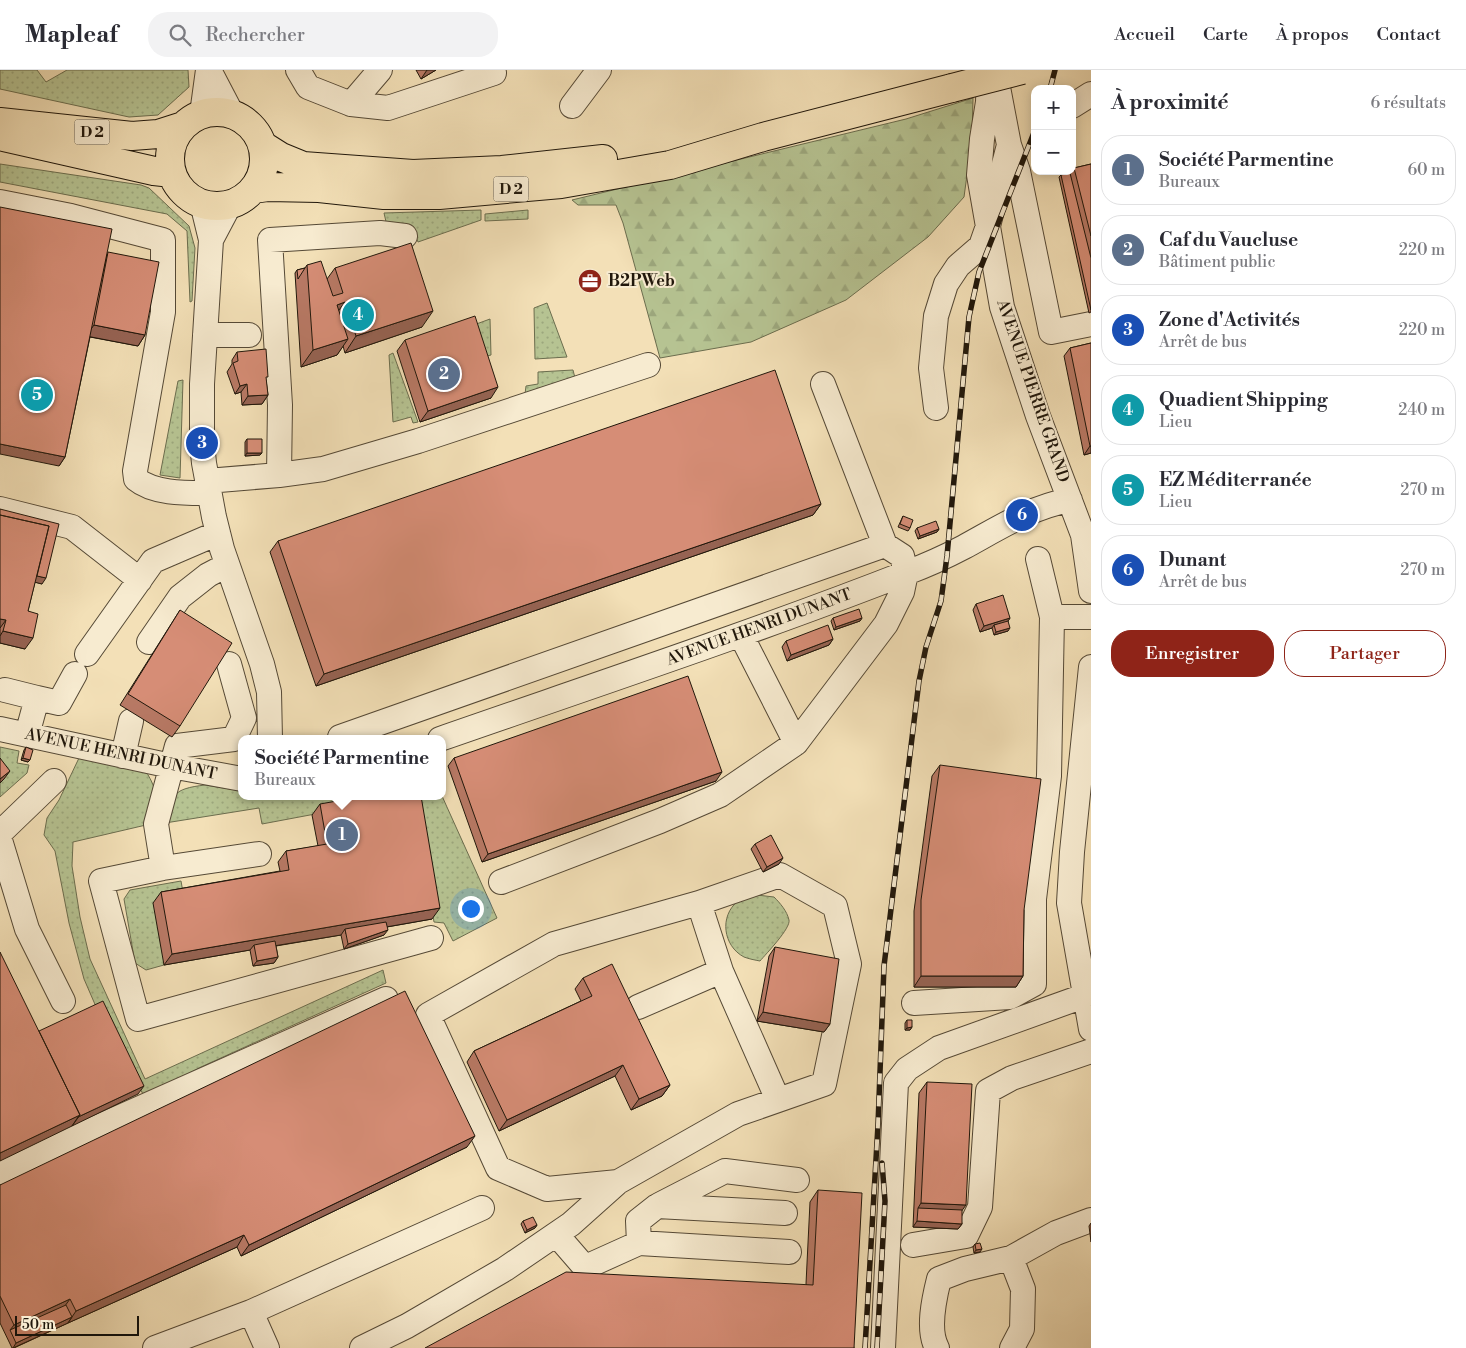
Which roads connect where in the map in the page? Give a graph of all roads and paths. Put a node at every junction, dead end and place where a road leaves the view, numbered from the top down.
1 (208, 70) edge
2 (298, 70) edge
3 (380, 70) edge
4 (493, 70) edge
5 (599, 70) edge
6 (989, 70) edge
7 (994, 70) edge
8 (1022, 70) edge
9 (1091, 94) edge
10 (1076, 103) edge
11 (351, 104) junction
12 (572, 106) dead end
13 (232, 114) junction
14 (192, 120) junction
15 (0, 122) edge
16 (0, 136) edge
17 (763, 137) junction
18 (262, 145) junction
19 (1009, 145) junction
20 (1027, 166) edge
21 (172, 172) junction
22 (253, 189) junction
23 (0, 202) edge
24 (202, 203) junction
25 (230, 204) junction
26 (988, 226) junction
27 (405, 236) dead end
28 (212, 240) junction
29 (1091, 324) edge
30 (205, 335) junction
31 (249, 335) dead end
32 (648, 365) dead end
33 (823, 384) dead end
34 (936, 408) dead end
35 (279, 475) junction
36 (208, 487) junction
37 (1070, 500) junction
38 (0, 509) edge
39 (218, 533) junction
40 (885, 545) junction
41 (1038, 559) dead end
42 (227, 565) junction
43 (906, 573) junction
44 (140, 580) junction
45 (1091, 591) edge
46 (1052, 617) junction
47 (1091, 617) edge
48 (741, 635) junction
49 (148, 642) dead end
50 (87, 654) dead end
51 (229, 664) edge
52 (75, 674) dead end
53 (1090, 677) edge
54 (5, 690) dead end
55 (37, 698) junction
56 (131, 721) dead end
57 (0, 729) edge
58 (26, 735) junction
59 (270, 735) edge
60 (346, 735) edge
61 (446, 737) edge
62 (796, 744) junction
63 (124, 756) junction
64 (171, 766) junction
65 (238, 778) edge
66 (54, 781) dead end
67 (1085, 795) edge
68 (0, 833) edge
69 (0, 840) edge
70 (259, 854) dead end
71 (163, 868) junction
72 (501, 882) dead end
73 (699, 903) junction
74 (431, 938) dead end
75 (721, 971) junction
76 (386, 999) edge
77 (62, 1001) dead end
78 (914, 1003) dead end
79 (638, 1006) dead end
80 (1088, 1013) edge
81 (1091, 1051) edge
82 (778, 1100) junction
83 (0, 1173) edge
84 (797, 1180) dead end
85 (618, 1182) junction
86 (657, 1206) junction
87 (482, 1208) dead end
88 (785, 1213) dead end
89 (1091, 1220) edge
90 (563, 1229) junction
91 (639, 1243) junction
92 (913, 1245) dead end
93 (789, 1252) dead end
94 (1011, 1258) junction
95 (251, 1312) junction
96 (155, 1348) edge
97 (267, 1348) edge
98 (362, 1348) edge
99 (883, 1348) edge
100 (937, 1348) edge
101 (1012, 1348) edge

1 - 13 street
1 - 14 street
2 - 11 street
3 - 11 street
4 - 11 street
5 - 12 street
6 - 26 street, AVENUE PIERRE GRAND
7 - 19 street
8 - 17 main road, D 2, bridge
9 - 10 street
13 - 14 main road
13 - 18 main road
14 - 15 main road, D 2
14 - 21 main road
16 - 21 main road, D 2
17 - 18 main road, D 2
17 - 22 main road, D 2
18 - 22 main road
19 - 20 street
19 - 26 street
20 - 29 street
21 - 24 main road
22 - 25 main road
23 - 36 street
24 - 25 main road
24 - 28 street
25 - 28 street
26 - 34 street
26 - 37 street, AVENUE PIERRE GRAND
27 - 35 street
28 - 30 street
30 - 31 street
30 - 36 street
32 - 35 street
33 - 40 street
35 - 36 street
36 - 39 street
37 - 43 street, AVENUE HENRI DUNANT
37 - 45 street, AVENUE PIERRE GRAND
38 - 44 street
39 - 42 street
39 - 44 street
40 - 43 street
40 - 60 street
41 - 46 street
42 - 49 street
42 - 59 street
43 - 48 street, AVENUE HENRI DUNANT
43 - 62 street
44 - 50 street
46 - 47 street
46 - 78 street
48 - 61 street, AVENUE HENRI DUNANT
48 - 62 street
51 - 64 street
52 - 55 street
53 - 67 street
54 - 55 street
55 - 58 street
56 - 63 street
57 - 58 street, AVENUE HENRI DUNANT
58 - 63 street, AVENUE HENRI DUNANT
62 - 72 street
63 - 64 street, AVENUE HENRI DUNANT
64 - 65 street, AVENUE HENRI DUNANT
64 - 71 street
66 - 68 street
67 - 80 street
69 - 77 street
70 - 71 street
71 - 74 street
73 - 75 street
73 - 82 street
73 - 85 street
75 - 79 street
75 - 82 street
76 - 83 street
80 - 99 street
81 - 92 street
82 - 85 street
84 - 86 street
85 - 90 street
86 - 88 street
86 - 91 street
87 - 95 street
89 - 94 street
90 - 91 street
90 - 98 street
91 - 93 street
94 - 100 street
94 - 101 street
95 - 96 street
95 - 97 street

